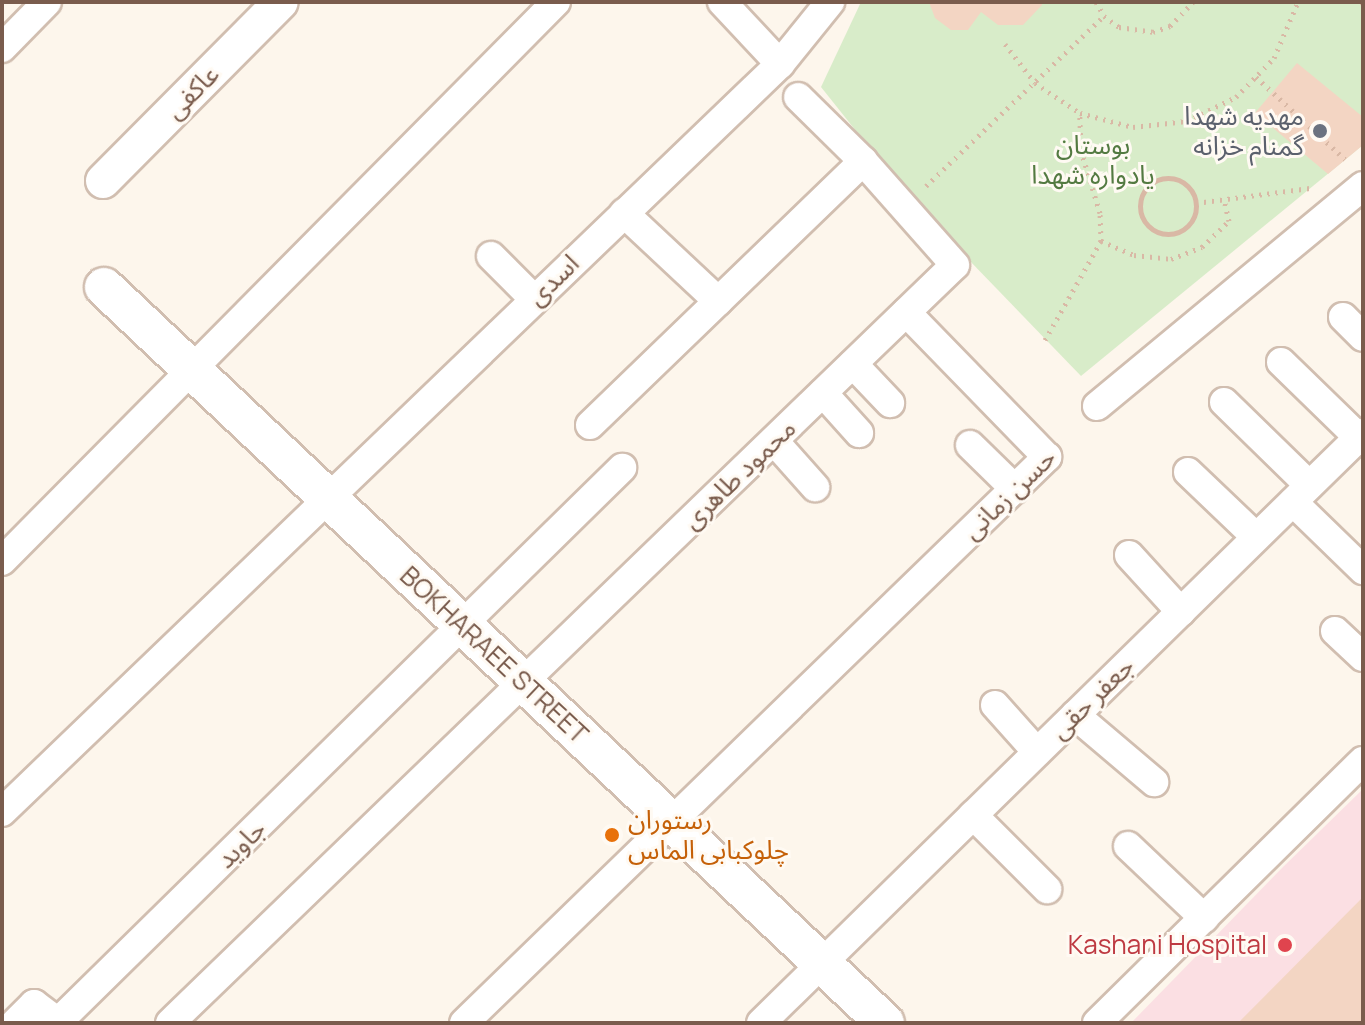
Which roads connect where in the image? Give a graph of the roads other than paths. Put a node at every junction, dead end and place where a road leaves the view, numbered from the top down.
1 (47, 2) edge
2 (281, 2) edge
3 (556, 2) edge
4 (722, 2) edge
5 (815, 8) edge
6 (2, 48) edge
7 (780, 64) junction
8 (798, 97) dead end
9 (863, 161) junction
10 (103, 181) dead end
11 (1363, 186) edge
12 (624, 213) junction
13 (491, 256) dead end
14 (104, 287) dead end
15 (534, 299) junction
16 (718, 301) junction
17 (906, 312) junction
18 (1343, 317) dead end
19 (1363, 337) edge
20 (1281, 362) dead end
21 (853, 364) junction
22 (192, 369) junction
23 (823, 393) junction
24 (1224, 402) dead end
25 (890, 403) dead end
26 (1097, 406) dead end
27 (590, 425) dead end
28 (859, 433) dead end
29 (1361, 435) edge
30 (774, 441) junction
31 (970, 445) dead end
32 (622, 468) dead end
33 (1188, 472) dead end
34 (815, 487) dead end
35 (1015, 489) junction
36 (1301, 493) junction
37 (327, 497) junction
38 (1256, 537) junction
39 (1129, 555) dead end
40 (2, 561) edge
41 (1363, 570) edge
42 (1181, 612) junction
43 (464, 626) junction
44 (1335, 631) dead end
45 (1363, 657) edge
46 (523, 683) junction
47 (995, 705) dead end
48 (1075, 715) junction
49 (1037, 752) junction
50 (1363, 761) edge
51 (1154, 782) dead end
52 (2, 812) edge
53 (973, 815) junction
54 (671, 822) junction
55 (1128, 846) dead end
56 (1047, 889) dead end
57 (1204, 918) junction
58 (822, 963) junction
59 (15, 1023) edge
60 (170, 1023) edge
61 (464, 1023) edge
62 (761, 1023) edge
63 (885, 1023) edge
64 (1097, 1023) edge

1 - 6 street
2 - 10 street, عاکفی
3 - 22 street
4 - 7 street
5 - 7 street, اسدی
7 - 12 street, اسدی
8 - 9 street
9 - 16 street
9 - 17 street, محمود طاهری
11 - 26 street
12 - 15 street, اسدی
12 - 16 street
13 - 15 street
14 - 22 main road, BOKHARAEE STREET
15 - 37 street, اسدی
16 - 27 street
17 - 21 street, محمود طاهری
17 - 35 street, حسن زمانی
18 - 19 street
20 - 29 street
21 - 23 street, محمود طاهری
21 - 25 street
22 - 37 main road, BOKHARAEE STREET
22 - 40 street
23 - 28 street
23 - 30 street, محمود طاهری
24 - 36 street
29 - 36 street, جعفر حقی
30 - 34 street
30 - 46 street, محمود طاهری
31 - 35 street
32 - 43 street
33 - 38 street
35 - 54 street, حسن زمانی
36 - 38 street, جعفر حقی
36 - 41 street
37 - 43 main road, BOKHARAEE STREET
37 - 52 street, اسدی
38 - 42 street, جعفر حقی
39 - 42 street
42 - 48 street, جعفر حقی
43 - 46 main road, BOKHARAEE STREET
43 - 59 street, جاوید
44 - 45 street
46 - 54 main road, BOKHARAEE STREET
46 - 60 street, محمود طاهری
47 - 49 street
48 - 49 street, جعفر حقی
48 - 51 street
49 - 53 street, جعفر حقی
50 - 57 street
53 - 56 street
53 - 58 street, جعفر حقی
54 - 58 main road, BOKHARAEE STREET
54 - 61 street, حسن زمانی
55 - 57 street
57 - 64 street
58 - 62 street, جعفر حقی
58 - 63 main road, BOKHARAEE STREET

